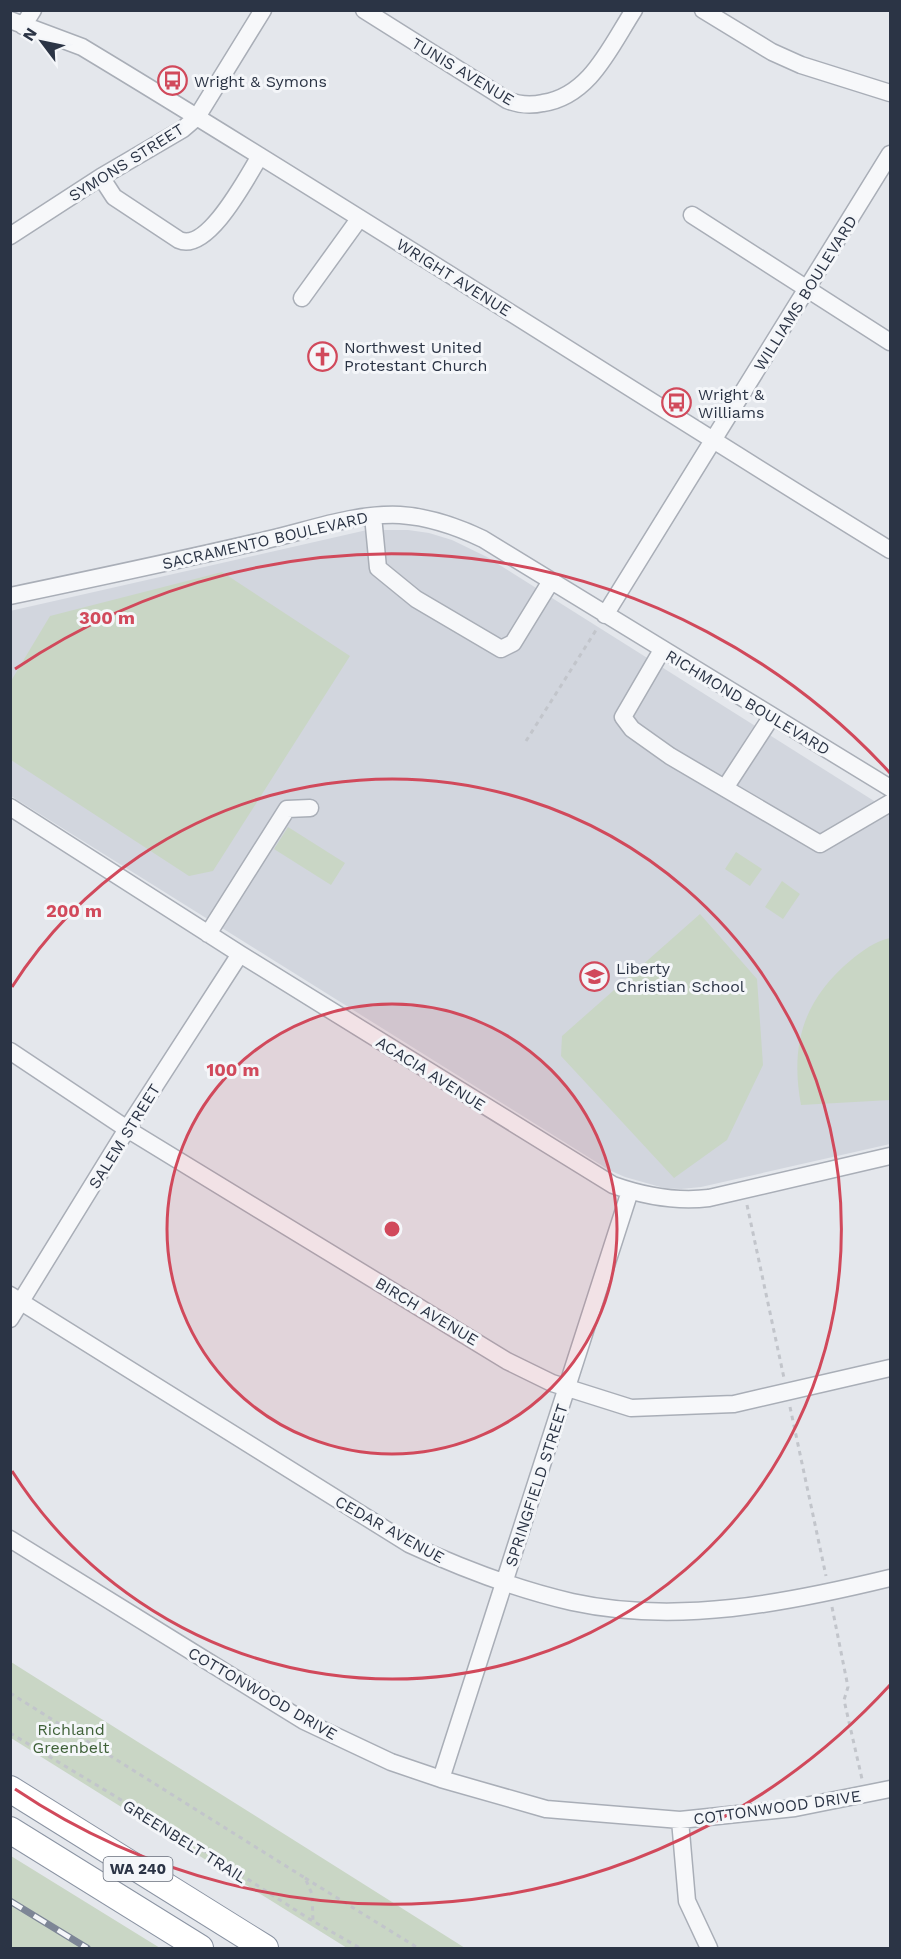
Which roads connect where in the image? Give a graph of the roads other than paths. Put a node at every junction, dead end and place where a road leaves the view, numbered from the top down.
1 (33, 10) edge
2 (263, 10) edge
3 (364, 10) edge
4 (634, 10) edge
5 (703, 10) edge
6 (17, 23) edge
7 (891, 93) edge
8 (197, 117) junction
9 (891, 154) edge
10 (260, 156) junction
11 (101, 177) junction
12 (692, 215) dead end
13 (359, 219) junction
14 (10, 236) edge
15 (808, 289) junction
16 (302, 298) dead end
17 (891, 342) edge
18 (712, 441) junction
19 (373, 516) junction
20 (891, 550) edge
21 (551, 581) junction
22 (10, 596) edge
23 (605, 615) junction
24 (662, 650) junction
25 (772, 716) junction
26 (725, 788) junction
27 (891, 788) edge
28 (891, 803) edge
29 (10, 807) edge
30 (310, 808) dead end
31 (208, 934) junction
32 (240, 954) junction
33 (10, 1051) edge
34 (127, 1129) junction
35 (891, 1156) edge
36 (630, 1191) junction
37 (16, 1298) edge
38 (10, 1319) edge
39 (891, 1368) edge
40 (568, 1387) junction
41 (10, 1539) edge
42 (891, 1578) edge
43 (504, 1582) junction
44 (441, 1779) junction
45 (10, 1789) edge
46 (891, 1789) edge
47 (680, 1820) junction
48 (10, 1830) edge
49 (200, 1948) edge
50 (265, 1948) edge
51 (709, 1948) edge

1 - 6 street
2 - 8 street, SYMONS STREET
3 - 4 street, TUNIS AVENUE
5 - 7 street
6 - 8 street, WRIGHT AVENUE
8 - 10 street, WRIGHT AVENUE
8 - 11 street, SYMONS STREET
9 - 15 street, WILLIAMS BOULEVARD
10 - 11 street
10 - 13 street, WRIGHT AVENUE
11 - 14 street, SYMONS STREET
12 - 15 street
13 - 16 street
13 - 18 street, WRIGHT AVENUE
15 - 17 street
15 - 18 street, WILLIAMS BOULEVARD
18 - 20 street, WRIGHT AVENUE
18 - 23 street, WILLIAMS BOULEVARD
19 - 21 street, SACRAMENTO BOULEVARD
19 - 21 street
19 - 22 street, SACRAMENTO BOULEVARD
21 - 23 street, SACRAMENTO BOULEVARD
23 - 24 street, RICHMOND BOULEVARD
24 - 25 street, RICHMOND BOULEVARD
24 - 26 street
25 - 26 street
25 - 27 street, RICHMOND BOULEVARD
26 - 28 street
29 - 31 street, ACACIA AVENUE
30 - 31 street
31 - 32 street, ACACIA AVENUE
32 - 34 street, SALEM STREET
32 - 36 street, ACACIA AVENUE
33 - 34 street, BIRCH AVENUE
34 - 37 street, SALEM STREET
34 - 40 street, BIRCH AVENUE
35 - 36 street, ACACIA AVENUE
36 - 40 street, SPRINGFIELD STREET
37 - 38 street, SALEM STREET
37 - 43 street, CEDAR AVENUE
39 - 40 street, BIRCH AVENUE
40 - 43 street, SPRINGFIELD STREET
41 - 44 street, COTTONWOOD DRIVE
42 - 43 street, CEDAR AVENUE
43 - 44 street, SPRINGFIELD STREET
44 - 47 street, COTTONWOOD DRIVE
45 - 50 highway, WA 240
46 - 47 street, COTTONWOOD DRIVE
47 - 51 street
48 - 49 highway, WA 240

